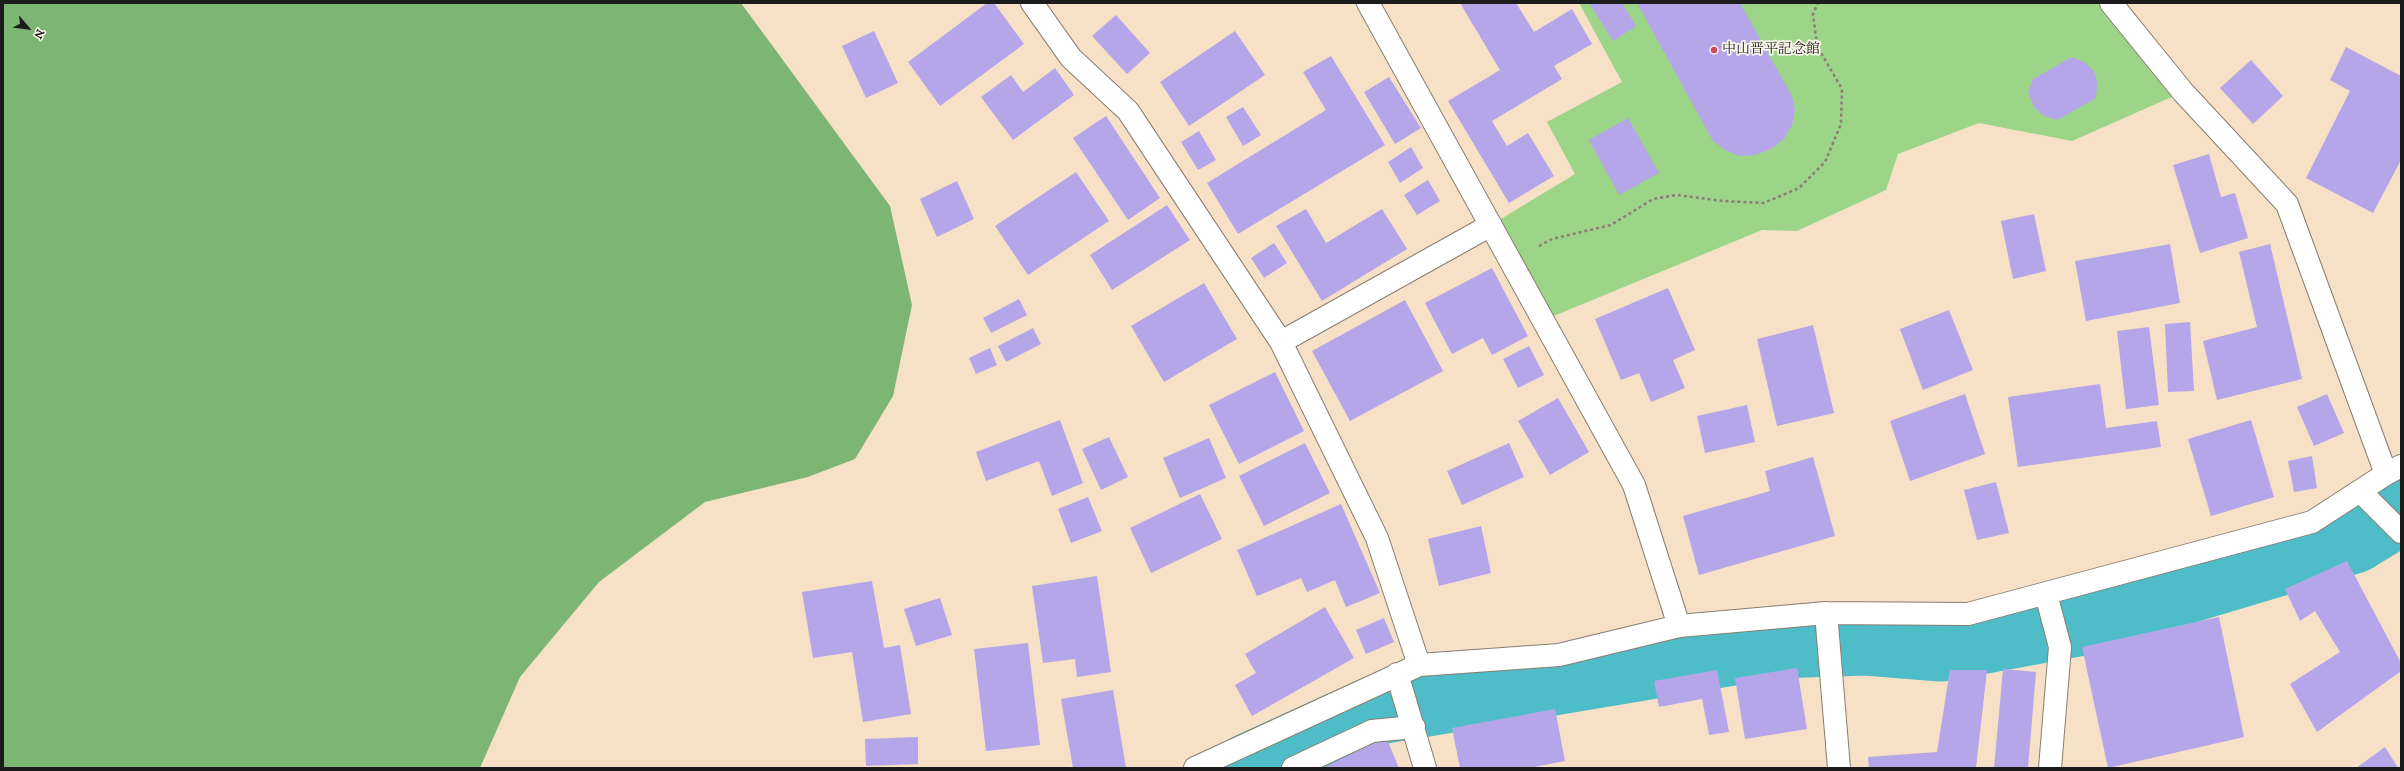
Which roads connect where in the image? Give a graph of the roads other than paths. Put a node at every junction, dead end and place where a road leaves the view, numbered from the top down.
1 (1032, 3) edge
2 (1368, 3) edge
3 (2111, 3) edge
4 (1491, 225) junction
5 (1281, 342) junction
6 (2394, 470) edge
7 (2361, 492) junction
8 (2401, 532) edge
9 (2047, 595) junction
10 (1826, 613) junction
11 (1679, 626) junction
12 (1419, 665) junction
13 (1398, 676) junction
14 (1414, 727) junction
15 (1195, 768) edge
16 (1293, 768) edge
17 (1425, 768) edge
18 (1839, 768) edge
19 (2050, 768) edge

1 - 5 street
2 - 4 street
3 - 6 street
4 - 5 street
4 - 11 street
5 - 12 street
6 - 7 street
7 - 8 street
7 - 9 street
9 - 10 street
9 - 19 street
10 - 11 street
10 - 18 street
11 - 12 street
12 - 13 street
13 - 14 street
13 - 15 street
14 - 16 street
14 - 17 street

